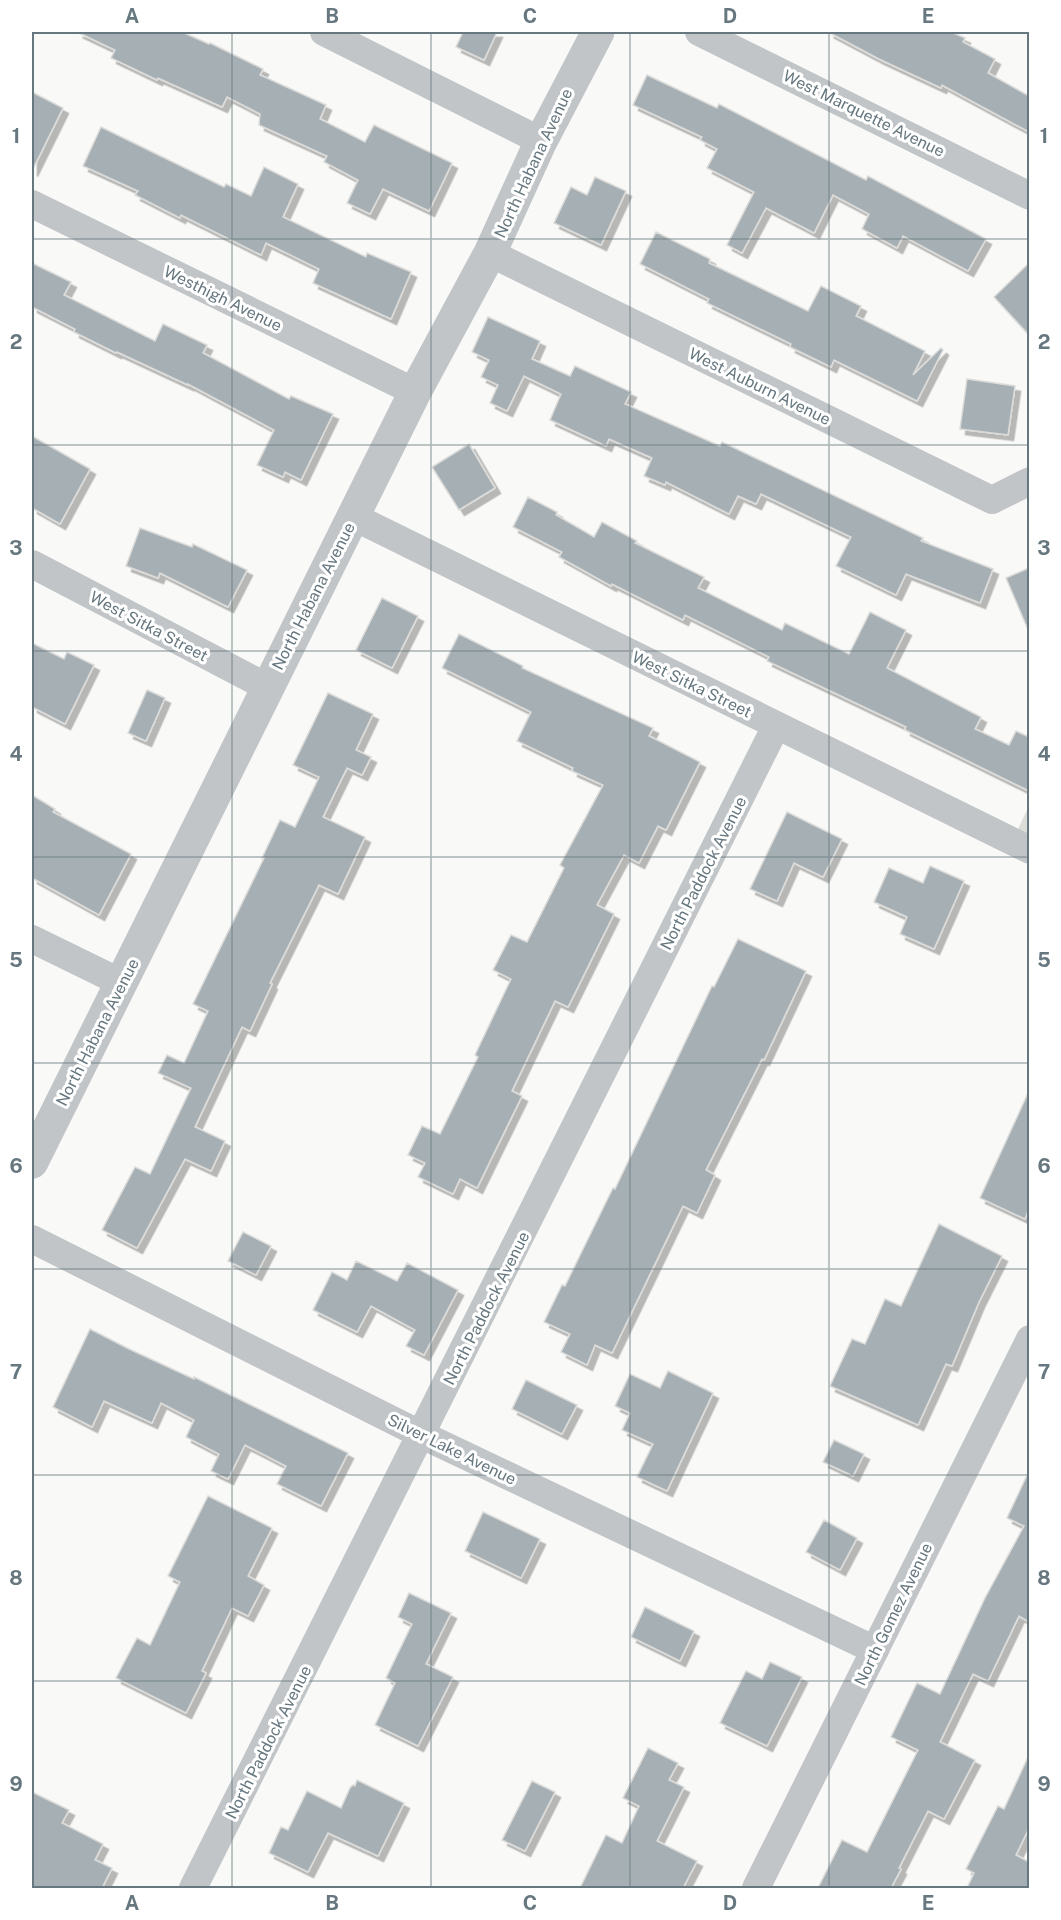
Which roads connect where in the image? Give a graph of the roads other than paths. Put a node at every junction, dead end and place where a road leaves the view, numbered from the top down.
1 (324, 32) edge
2 (597, 32) edge
3 (699, 32) edge
4 (541, 141) junction
5 (1029, 196) edge
6 (32, 204) edge
7 (490, 253) junction
8 (415, 392) junction
9 (1029, 481) edge
10 (354, 517) junction
11 (32, 564) edge
12 (267, 687) junction
13 (776, 726) junction
14 (1029, 850) edge
15 (32, 939) edge
16 (122, 983) junction
17 (32, 1162) edge
18 (32, 1239) edge
19 (1029, 1339) edge
20 (422, 1435) junction
21 (875, 1650) junction
22 (194, 1888) edge
23 (756, 1888) edge

1 - 4 street
2 - 4 street, North Habana Avenue
3 - 5 street, West Marquette Avenue
4 - 7 street, North Habana Avenue
6 - 8 street, Westhigh Avenue
7 - 8 street, North Habana Avenue
7 - 9 street, West Auburn Avenue
8 - 10 street, North Habana Avenue
10 - 12 street, North Habana Avenue
10 - 13 street, West Sitka Street
11 - 12 street, West Sitka Street
12 - 16 street, North Habana Avenue
13 - 14 street, West Sitka Street
13 - 20 street, North Paddock Avenue
15 - 16 street
16 - 17 street, North Habana Avenue
18 - 20 street, Silver Lake Avenue
19 - 21 street, North Gomez Avenue
20 - 21 street, Silver Lake Avenue
20 - 22 street, North Paddock Avenue
21 - 23 street, North Gomez Avenue

